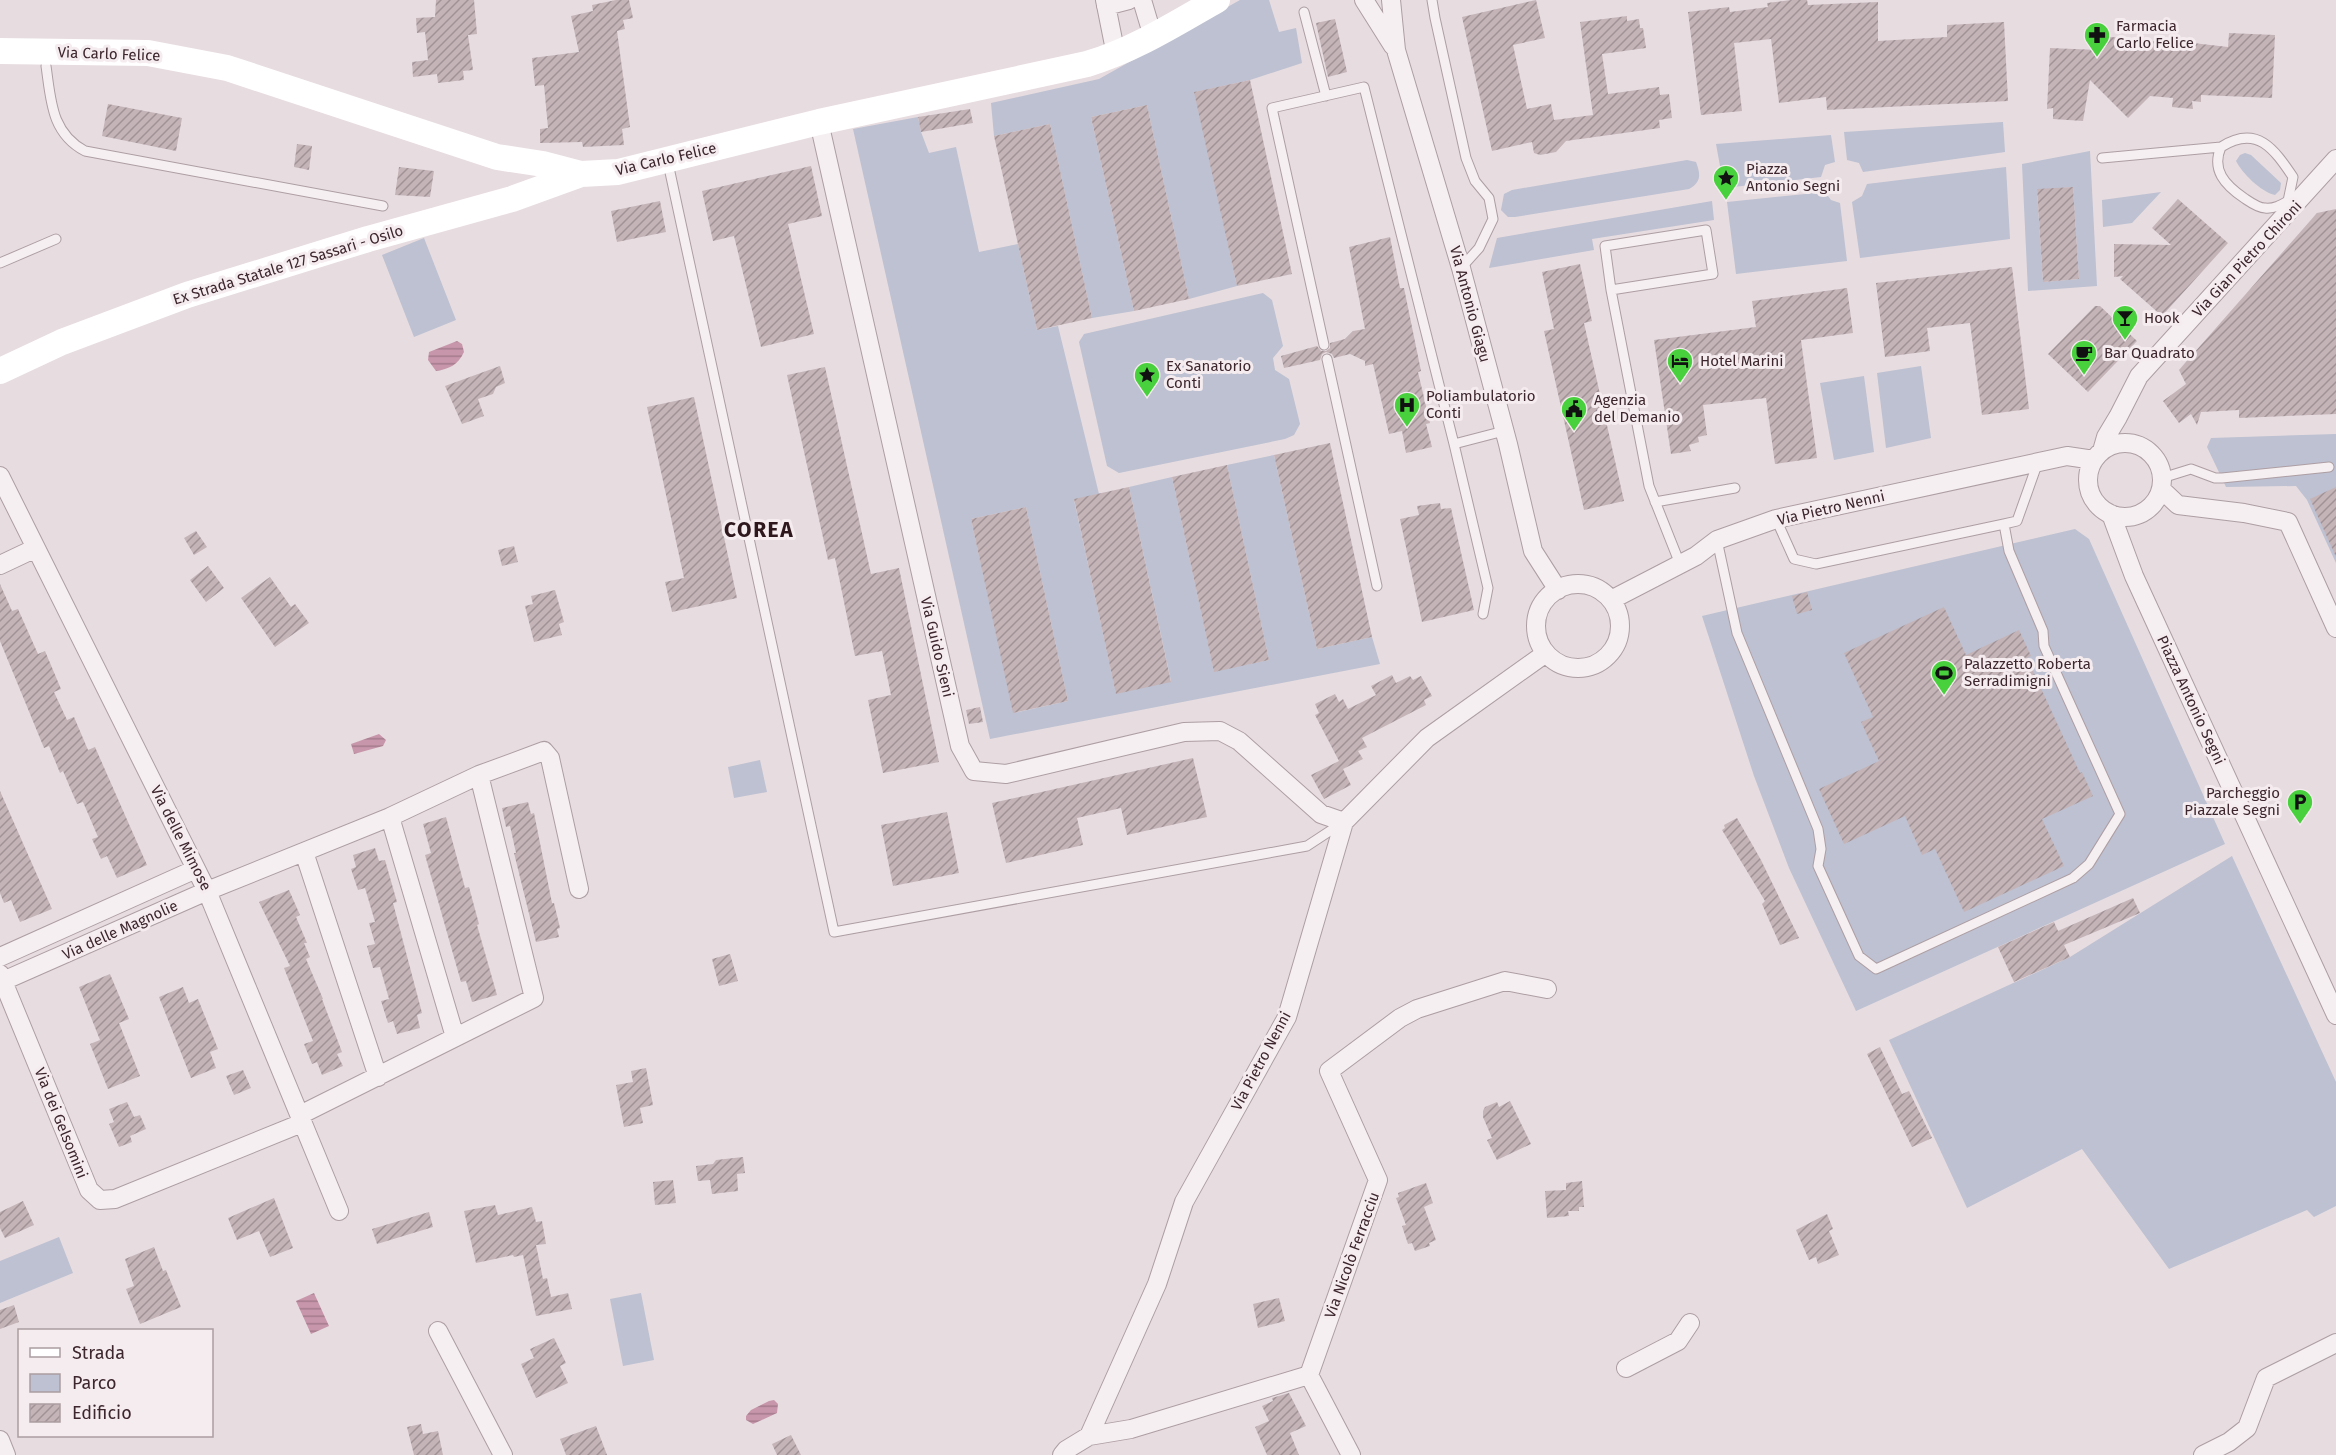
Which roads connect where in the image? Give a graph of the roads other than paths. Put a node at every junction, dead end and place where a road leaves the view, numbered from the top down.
1 (1129, 0) edge
2 (1142, 0) edge
3 (1217, 0) edge
4 (1364, 0) edge
5 (1391, 0) edge
6 (1432, 0) edge
7 (1105, 3) edge
8 (1304, 12) dead end
9 (1153, 37) junction
10 (1396, 50) junction
11 (0, 51) edge
12 (1116, 55) junction
13 (46, 66) dead end
14 (1326, 96) junction
15 (819, 122) junction
16 (2222, 147) junction
17 (2102, 158) dead end
18 (2336, 159) edge
19 (667, 160) junction
20 (581, 174) junction
21 (2292, 204) junction
22 (383, 206) dead end
23 (56, 239) dead end
24 (0, 263) edge
25 (1461, 268) junction
26 (1611, 290) junction
27 (1324, 345) dead end
28 (1327, 359) dead end
29 (0, 371) edge
30 (2118, 417) junction
31 (1504, 431) junction
32 (1454, 444) junction
33 (2135, 445) junction
34 (2067, 456) junction
35 (2098, 456) junction
36 (2039, 462) junction
37 (2329, 467) dead end
38 (0, 476) edge
39 (2161, 484) junction
40 (2088, 485) junction
41 (1735, 488) dead end
42 (1655, 502) junction
43 (2111, 514) junction
44 (1776, 519) junction
45 (2004, 524) junction
46 (1717, 540) junction
47 (36, 548) junction
48 (1680, 564) junction
49 (0, 565) edge
50 (1377, 586) dead end
51 (1558, 590) junction
52 (1611, 600) junction
53 (1483, 614) dead end
54 (2336, 628) edge
55 (1546, 652) junction
56 (479, 775) junction
57 (390, 817) junction
58 (1344, 822) junction
59 (304, 852) junction
60 (196, 869) junction
61 (579, 889) dead end
62 (207, 891) junction
63 (0, 957) edge
64 (2, 977) edge
65 (1547, 989) dead end
66 (2336, 1015) edge
67 (455, 1037) junction
68 (378, 1077) junction
69 (301, 1119) junction
70 (339, 1211) dead end
71 (1690, 1323) dead end
72 (438, 1331) dead end
73 (2336, 1343) edge
74 (1626, 1368) dead end
75 (1309, 1375) junction
76 (1089, 1436) junction
77 (0, 1440) edge
78 (6, 1455) edge
79 (503, 1455) edge
80 (1062, 1455) edge
81 (1351, 1455) edge
82 (2203, 1455) edge

1 - 7 street
2 - 9 street
3 - 9 main road, Via Carlo Felice
4 - 10 street, Via Antonio Giagu
5 - 10 street, Via Antonio Giagu
6 - 25 lane
7 - 12 street
8 - 14 lane
9 - 12 main road, Via Carlo Felice
10 - 25 street, Via Antonio Giagu
11 - 20 main road, Via Carlo Felice
12 - 15 main road, Via Carlo Felice
13 - 22 lane
14 - 27 lane
14 - 32 lane
15 - 19 main road, Via Carlo Felice
15 - 58 street, Via Guido Sieni
16 - 17 lane
16 - 21 lane
16 - 21 lane
18 - 21 street, Via Gian Pietro Chironi
19 - 20 main road, Via Carlo Felice
19 - 58 lane
20 - 29 main road, Ex Strada Statale 127 Sassari - Osilo
21 - 30 street, Via Gian Pietro Chironi
23 - 24 lane
25 - 31 street, Via Antonio Giagu
26 - 26 lane
26 - 42 lane
28 - 50 lane
30 - 33 street
30 - 35 street, Via Gian Pietro Chironi
31 - 32 lane
31 - 51 street, Via Antonio Giagu
32 - 53 lane
33 - 35 street
33 - 39 street
34 - 35 street, Via Pietro Nenni
34 - 36 street, Via Pietro Nenni
34 - 40 street
35 - 40 street
36 - 44 street, Via Pietro Nenni
36 - 45 lane
37 - 39 lane
38 - 47 street, Via delle Mimose
39 - 43 street
39 - 54 street
40 - 43 street
41 - 42 lane
42 - 48 lane
43 - 66 street, Piazza Antonio Segni
44 - 45 lane
44 - 46 street, Via Pietro Nenni
45 - 46 lane
46 - 48 street, Via Pietro Nenni
47 - 49 street
47 - 60 street, Via delle Mimose
48 - 52 street, Via Pietro Nenni
51 - 52 street
51 - 55 street
52 - 55 street
55 - 58 street, Via Pietro Nenni
56 - 57 street, Via delle Magnolie
56 - 61 street, Via delle Magnolie
56 - 67 street
57 - 59 street, Via delle Magnolie
57 - 67 street
58 - 76 street, Via Pietro Nenni
59 - 62 street, Via delle Magnolie
59 - 68 street
60 - 62 street, Via delle Mimose
60 - 63 street, Via delle Magnolie
62 - 64 street, Via delle Magnolie
62 - 69 street, Via delle Mimose
64 - 69 street, Via dei Gelsomini
65 - 75 street, Via Nicolò Ferracciu
67 - 68 street
68 - 69 street
69 - 70 street, Via delle Mimose
71 - 74 street
72 - 79 street
73 - 82 street
75 - 76 street
75 - 81 street
76 - 80 street
77 - 78 street

